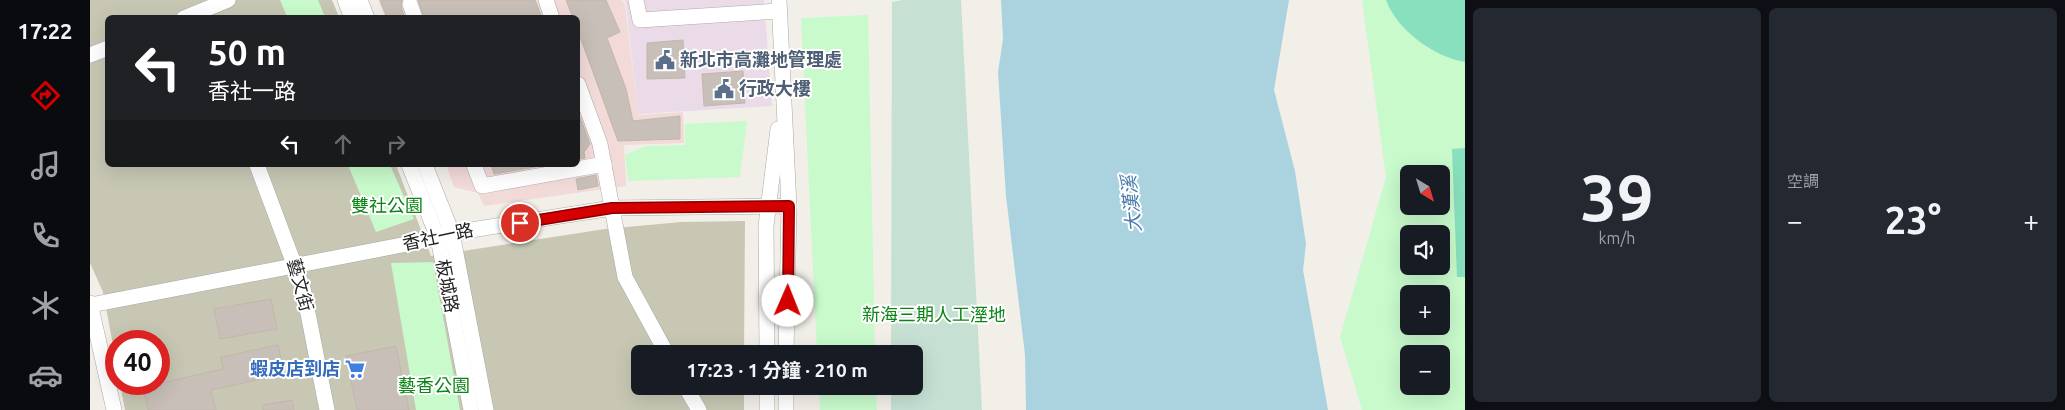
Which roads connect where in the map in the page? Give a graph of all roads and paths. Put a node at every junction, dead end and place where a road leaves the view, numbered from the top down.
1 (228, 0) edge
2 (345, 0) edge
3 (360, 0) edge
4 (546, 0) edge
5 (636, 0) edge
6 (779, 5) edge
7 (193, 12) edge
8 (351, 15) edge
9 (366, 15) edge
10 (551, 15) edge
11 (105, 49) edge
12 (90, 55) edge
13 (783, 88) junction
14 (580, 89) edge
15 (604, 164) junction
16 (258, 167) edge
17 (411, 167) edge
18 (426, 167) edge
19 (475, 167) edge
20 (768, 205) junction
21 (789, 206) junction
22 (612, 208) junction
23 (445, 235) junction
24 (296, 266) junction
25 (90, 304) edge
26 (662, 345) edge
27 (767, 345) edge
28 (786, 345) edge
29 (690, 395) edge
30 (767, 395) edge
31 (786, 395) edge
32 (114, 410) edge
33 (327, 410) edge
34 (470, 410) edge
35 (486, 410) edge
36 (699, 410) edge
37 (767, 410) edge
38 (786, 410) edge

1 - 7 street
2 - 8 street
3 - 9 street
4 - 10 street
5 - 6 street
6 - 13 street
11 - 12 street
13 - 20 street
13 - 21 street
14 - 15 street
15 - 19 street
15 - 22 street
16 - 24 street, 藝文街
17 - 23 street, 板城路
18 - 23 street, 板城路
20 - 21 street, 香社一路
20 - 22 street, 香社一路
20 - 27 street
21 - 28 street
22 - 23 street, 香社一路
22 - 26 street
23 - 24 street, 香社一路
23 - 34 street, 板城路
23 - 35 street, 板城路
24 - 25 street, 香社一路
24 - 33 street, 藝文街
25 - 32 street
29 - 36 street
30 - 37 street
31 - 38 street

